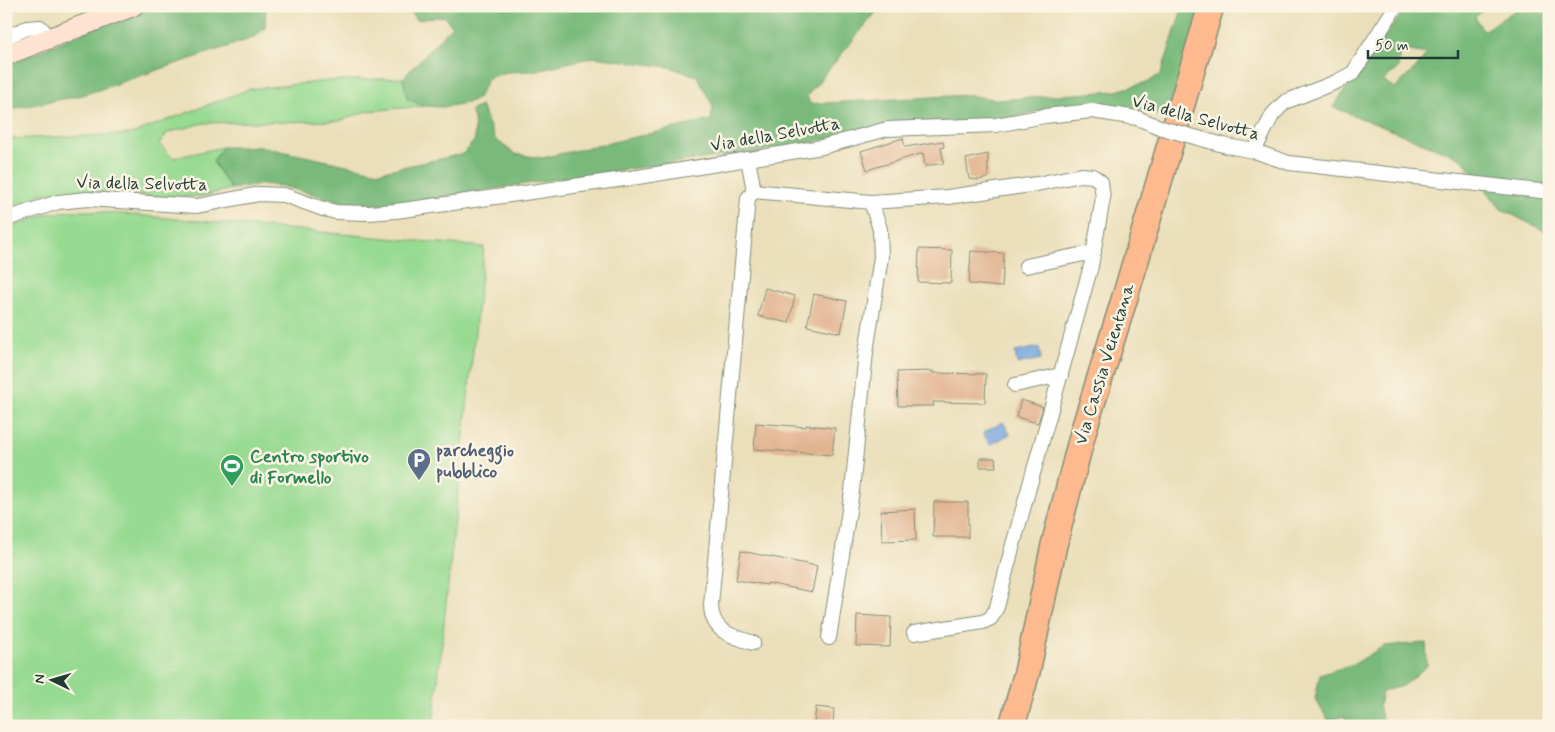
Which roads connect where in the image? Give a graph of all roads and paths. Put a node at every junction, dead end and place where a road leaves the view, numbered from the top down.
1 (132, 6) edge
2 (1211, 6) edge
3 (1226, 6) edge
4 (1396, 6) edge
5 (6, 36) edge
6 (47, 39) junction
7 (6, 55) edge
8 (1254, 151) junction
9 (748, 159) junction
10 (754, 191) junction
11 (1549, 192) edge
12 (871, 202) junction
13 (6, 219) edge
14 (1094, 252) junction
15 (1026, 266) dead end
16 (1060, 376) junction
17 (1015, 385) dead end
18 (914, 633) dead end
19 (829, 638) dead end
20 (753, 643) dead end
21 (1012, 726) edge
22 (1028, 726) edge

1 - 6 street
2 - 21 highway, Via Cassia Veientana
3 - 22 highway, Via Cassia Veientana
4 - 8 street
5 - 6 street
6 - 7 street
8 - 9 street, Via della Selvotta, bridge
8 - 11 street, Via della Selvotta
9 - 10 street
9 - 13 street, Via della Selvotta
10 - 12 street
10 - 20 street
12 - 14 street
12 - 19 street
14 - 15 street
14 - 16 street
16 - 17 street
16 - 18 street

